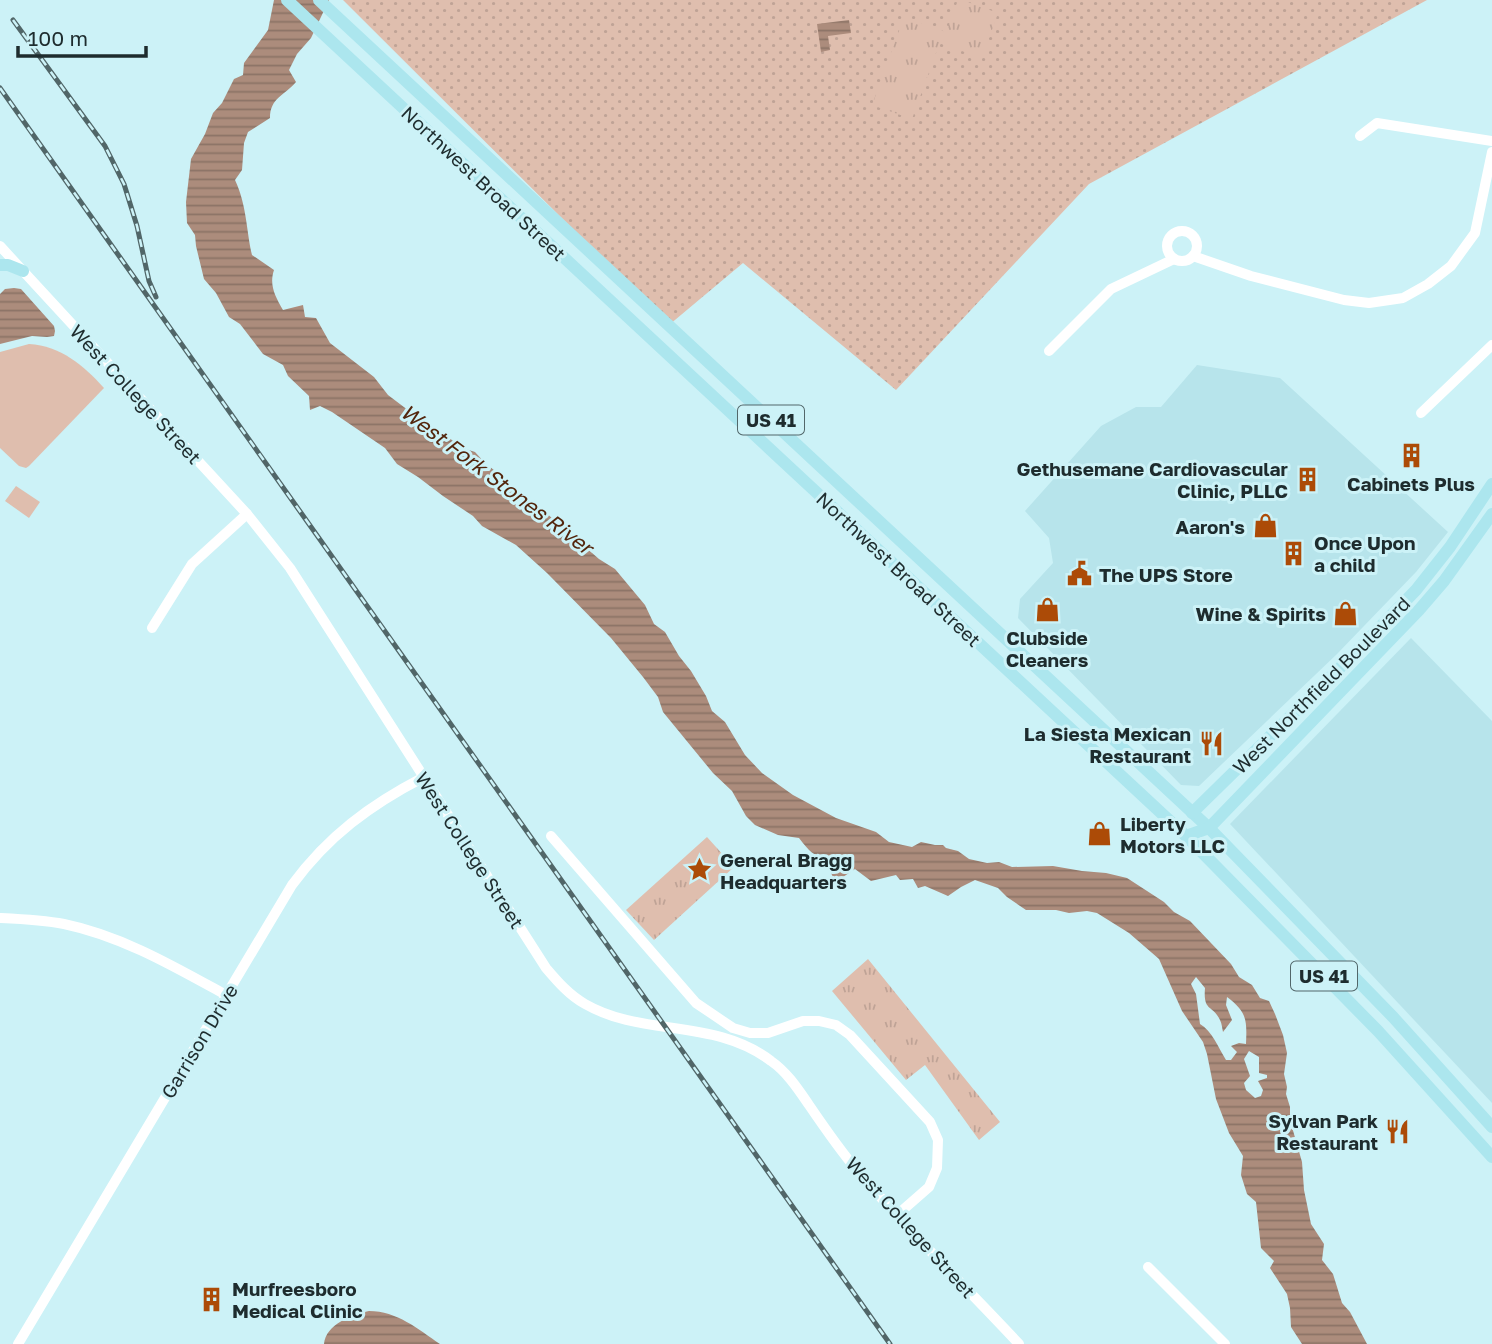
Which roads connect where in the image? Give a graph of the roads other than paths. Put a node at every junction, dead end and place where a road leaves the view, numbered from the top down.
1 (287, 0) edge
2 (319, 0) edge
3 (1360, 136) dead end
4 (1492, 141) edge
5 (1492, 152) edge
6 (582, 245) junction
7 (0, 246) edge
8 (1193, 256) junction
9 (1174, 259) junction
10 (567, 261) junction
11 (0, 265) edge
12 (23, 271) junction
13 (669, 326) junction
14 (654, 342) junction
15 (1492, 345) edge
16 (1049, 351) dead end
17 (1421, 413) dead end
18 (1492, 484) edge
19 (247, 514) junction
20 (1492, 514) edge
21 (885, 527) junction
22 (871, 543) junction
23 (967, 603) junction
24 (951, 618) junction
25 (152, 628) dead end
26 (1027, 659) junction
27 (1012, 674) junction
28 (424, 777) junction
29 (1192, 813) junction
30 (1209, 828) junction
31 (551, 836) dead end
32 (1186, 836) junction
33 (0, 918) edge
34 (226, 995) junction
35 (1393, 1017) junction
36 (1378, 1031) junction
37 (1492, 1127) edge
38 (1491, 1153) edge
39 (897, 1214) junction
40 (1148, 1266) dead end
41 (18, 1344) edge
42 (1019, 1344) edge
43 (1225, 1344) edge

1 - 10 main road, Northwest Broad Street / US 41
2 - 6 main road, Northwest Broad Street / US 41
3 - 4 street
5 - 8 street
6 - 10 main road
6 - 13 main road, Northwest Broad Street / US 41
7 - 12 street, West College Street
8 - 9 street
8 - 9 street
9 - 16 street
10 - 14 main road, Northwest Broad Street / US 41
11 - 12 main road
12 - 19 street, West College Street
13 - 14 main road
13 - 21 main road, Northwest Broad Street / US 41
14 - 22 main road, Northwest Broad Street / US 41
15 - 17 street
18 - 29 main road, West Northfield Boulevard
19 - 25 street
19 - 28 street, West College Street
20 - 30 main road, West Northfield Boulevard
21 - 22 main road
21 - 23 main road, Northwest Broad Street / US 41
22 - 24 main road, Northwest Broad Street / US 41
23 - 24 main road
23 - 26 main road, Northwest Broad Street / US 41
24 - 27 main road, Northwest Broad Street / US 41
26 - 27 main road
26 - 29 main road, Northwest Broad Street / US 41
27 - 32 main road, Northwest Broad Street / US 41
28 - 34 street, Garrison Drive
28 - 39 street, West College Street
29 - 30 main road, Northwest Broad Street / US 41
29 - 32 main road
30 - 32 main road
30 - 35 main road, Northwest Broad Street / US 41
31 - 39 street
32 - 36 main road, Northwest Broad Street / US 41
33 - 34 street
34 - 41 street, Garrison Drive
35 - 36 main road
35 - 37 main road, Northwest Broad Street / US 41
36 - 38 main road, Northwest Broad Street / US 41
39 - 42 street, West College Street
40 - 43 street

